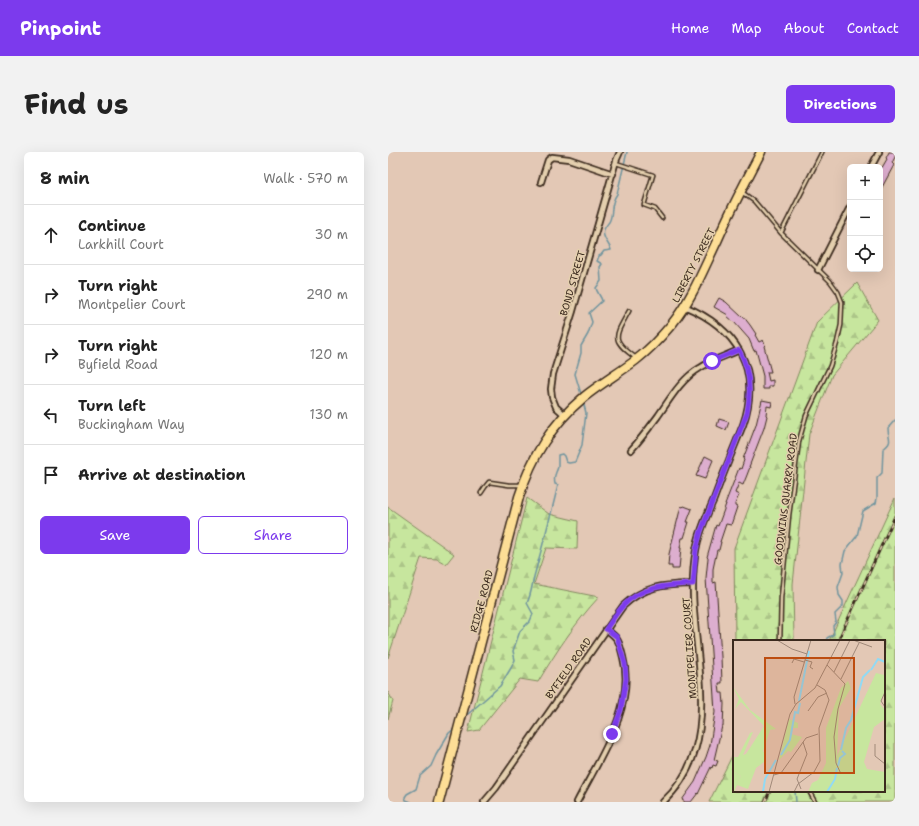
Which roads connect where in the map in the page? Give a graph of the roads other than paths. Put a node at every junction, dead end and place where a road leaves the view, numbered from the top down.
1 (620, 152) edge
2 (761, 152) edge
3 (822, 152) edge
4 (878, 152) edge
5 (618, 163) junction
6 (872, 164) edge
7 (613, 174) junction
8 (541, 182) dead end
9 (740, 192) junction
10 (847, 213) edge
11 (662, 218) dead end
12 (781, 233) junction
13 (818, 270) junction
14 (684, 306) junction
15 (628, 311) dead end
16 (739, 350) junction
17 (638, 359) junction
18 (565, 415) junction
19 (631, 450) dead end
20 (523, 485) junction
21 (481, 493) dead end
22 (693, 584) junction
23 (606, 629) junction
24 (780, 640) edge
25 (810, 792) edge
26 (439, 802) edge
27 (484, 802) edge
28 (577, 802) edge
29 (663, 802) edge
30 (815, 802) edge

1 - 5 street, BOND STREET
2 - 9 highway, LIBERTY STREET
3 - 12 lane
4 - 6 street
5 - 7 street, BOND STREET
5 - 11 lane
7 - 8 street
7 - 18 street, BOND STREET
9 - 12 lane, GOODWINS QUARRY ROAD
9 - 14 highway, LIBERTY STREET
10 - 13 street
12 - 13 lane, GOODWINS QUARRY ROAD
13 - 24 lane, GOODWINS QUARRY ROAD
14 - 16 street, MONTPELIER COURT
14 - 17 highway, LIBERTY STREET
15 - 17 lane
16 - 19 street
16 - 22 street, MONTPELIER COURT
17 - 18 highway, LIBERTY STREET
18 - 20 highway, RIDGE ROAD
20 - 21 lane
20 - 26 highway, RIDGE ROAD
22 - 23 street, BYFIELD ROAD
22 - 29 street, MONTPELIER COURT
23 - 27 street, BYFIELD ROAD
23 - 28 street
25 - 30 lane

